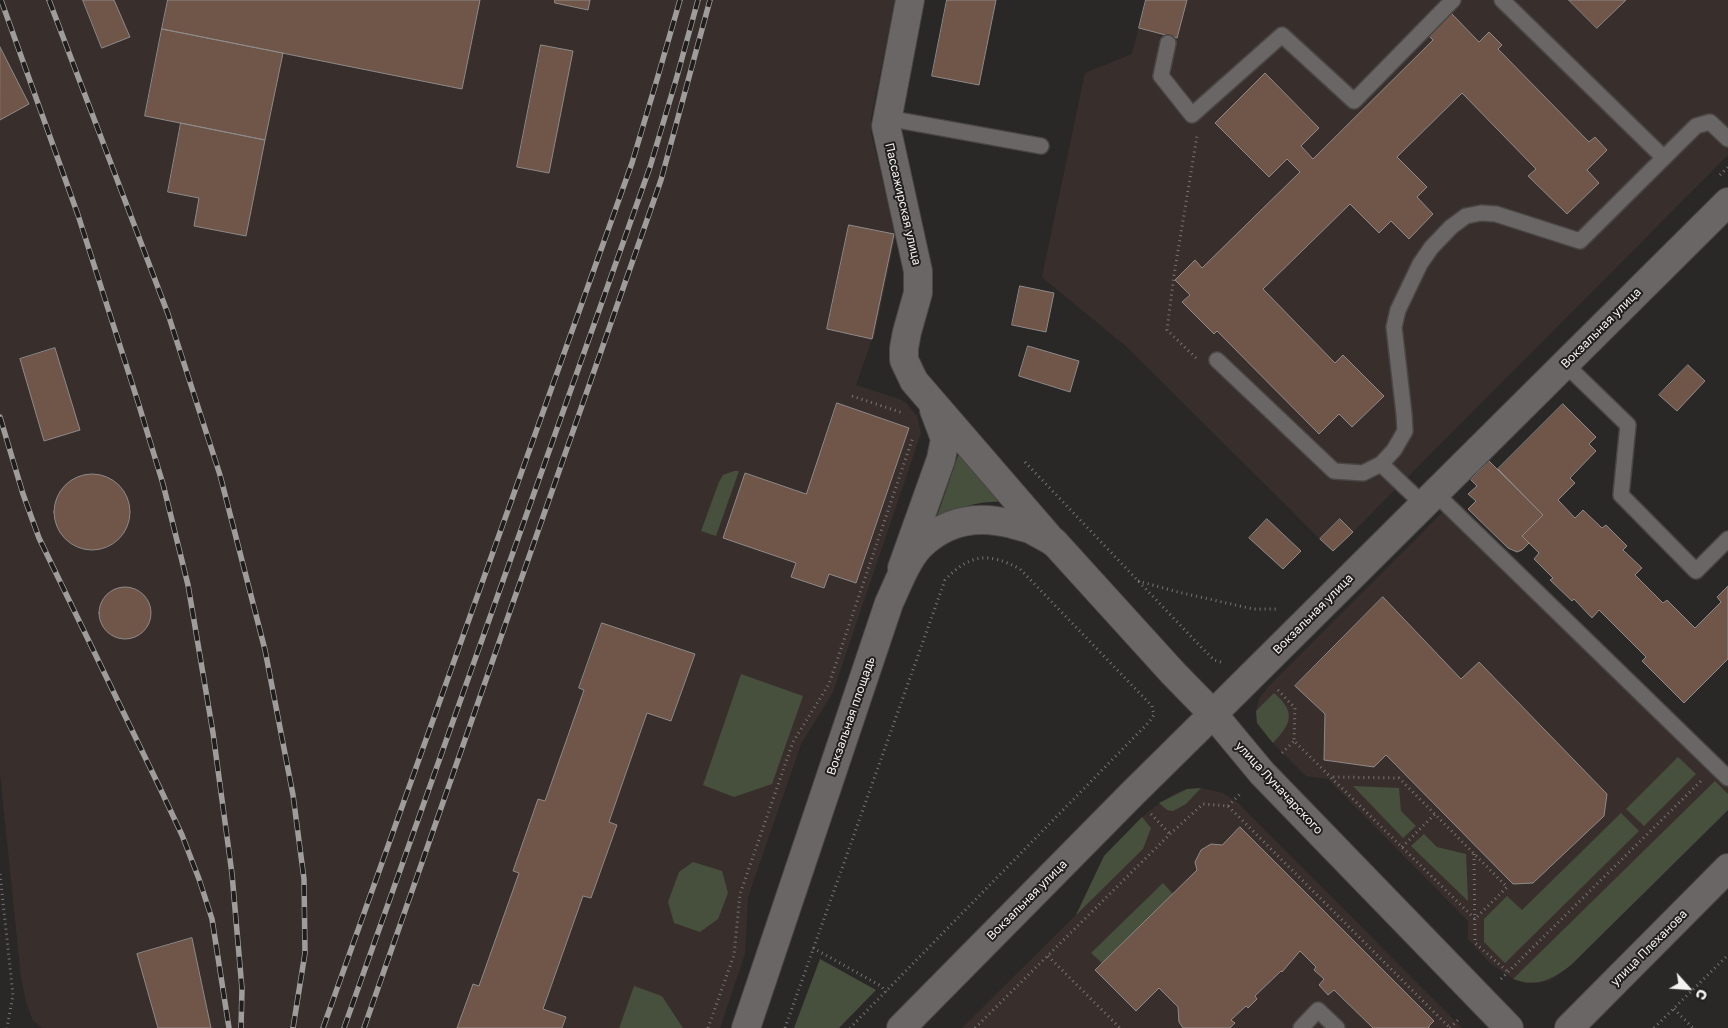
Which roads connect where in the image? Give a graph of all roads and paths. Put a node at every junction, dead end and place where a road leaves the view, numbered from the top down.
1 (910, 0) edge
2 (1453, 0) edge
3 (1502, 0) edge
4 (1168, 43) dead end
5 (1202, 106) junction
6 (887, 118) junction
7 (1728, 139) edge
8 (1041, 146) dead end
9 (1664, 158) junction
10 (1728, 202) edge
11 (1217, 360) dead end
12 (1201, 363) dead end
13 (1565, 364) junction
14 (852, 396) dead end
15 (930, 400) junction
16 (909, 418) dead end
17 (914, 434) dead end
18 (1020, 458) dead end
19 (1381, 464) junction
20 (1430, 499) junction
21 (1728, 539) edge
22 (1054, 542) junction
23 (1138, 580) junction
24 (889, 603) junction
25 (1281, 609) dead end
26 (1230, 662) dead end
27 (1275, 687) dead end
28 (1213, 714) junction
29 (1716, 766) junction
30 (1332, 777) junction
31 (1728, 778) edge
32 (1435, 814) junction
33 (1402, 847) junction
34 (1474, 854) junction
35 (1728, 868) edge
36 (0, 874) edge
37 (1474, 919) junction
38 (813, 948) junction
39 (1728, 955) edge
40 (1048, 956) junction
41 (1508, 972) junction
42 (759, 989) junction
43 (886, 992) junction
44 (1480, 998) junction
45 (1674, 1009) junction
46 (7, 1028) edge
47 (708, 1028) edge
48 (746, 1028) edge
49 (753, 1028) edge
50 (785, 1028) edge
51 (850, 1028) edge
52 (901, 1028) edge
53 (975, 1028) edge
54 (1120, 1028) edge
55 (1301, 1028) edge
56 (1337, 1028) edge
57 (1450, 1028) edge
58 (1509, 1028) edge
59 (1569, 1028) edge
60 (1654, 1028) edge
61 (1693, 1028) edge

1 - 6 street, Пассажирская улица
2 - 5 lane
3 - 9 lane
4 - 5 lane
5 - 12 path
6 - 8 lane
6 - 15 street, Пассажирская улица
7 - 9 lane
9 - 19 lane
10 - 13 street, Вокзальная улица
11 - 19 lane
13 - 20 street, Вокзальная улица
13 - 21 lane
14 - 16 path
15 - 22 street, Пассажирская улица
15 - 24 street
17 - 47 path
18 - 23 path
19 - 20 lane
20 - 28 street, Вокзальная улица
20 - 29 lane
22 - 24 street, Вокзальная площадь
22 - 28 street, улица Луначарского
23 - 25 path
23 - 26 path
24 - 42 street, Вокзальная площадь
27 - 30 path
28 - 44 street, улица Луначарского
28 - 52 street, Вокзальная улица
29 - 31 lane
29 - 41 path
30 - 32 path
30 - 33 path
32 - 33 path
32 - 34 path
33 - 37 path
34 - 37 path
34 - 37 path
35 - 59 street, улица Плеханова
36 - 46 path
37 - 41 path
38 - 43 path
38 - 43 path
38 - 50 path
39 - 45 path
40 - 53 path
40 - 54 path
40 - 57 path
41 - 44 path
42 - 48 street, Вокзальная площадь
42 - 49 street
43 - 51 path
44 - 57 path
44 - 58 street, улица Луначарского
45 - 60 path
45 - 61 path
55 - 56 lane

